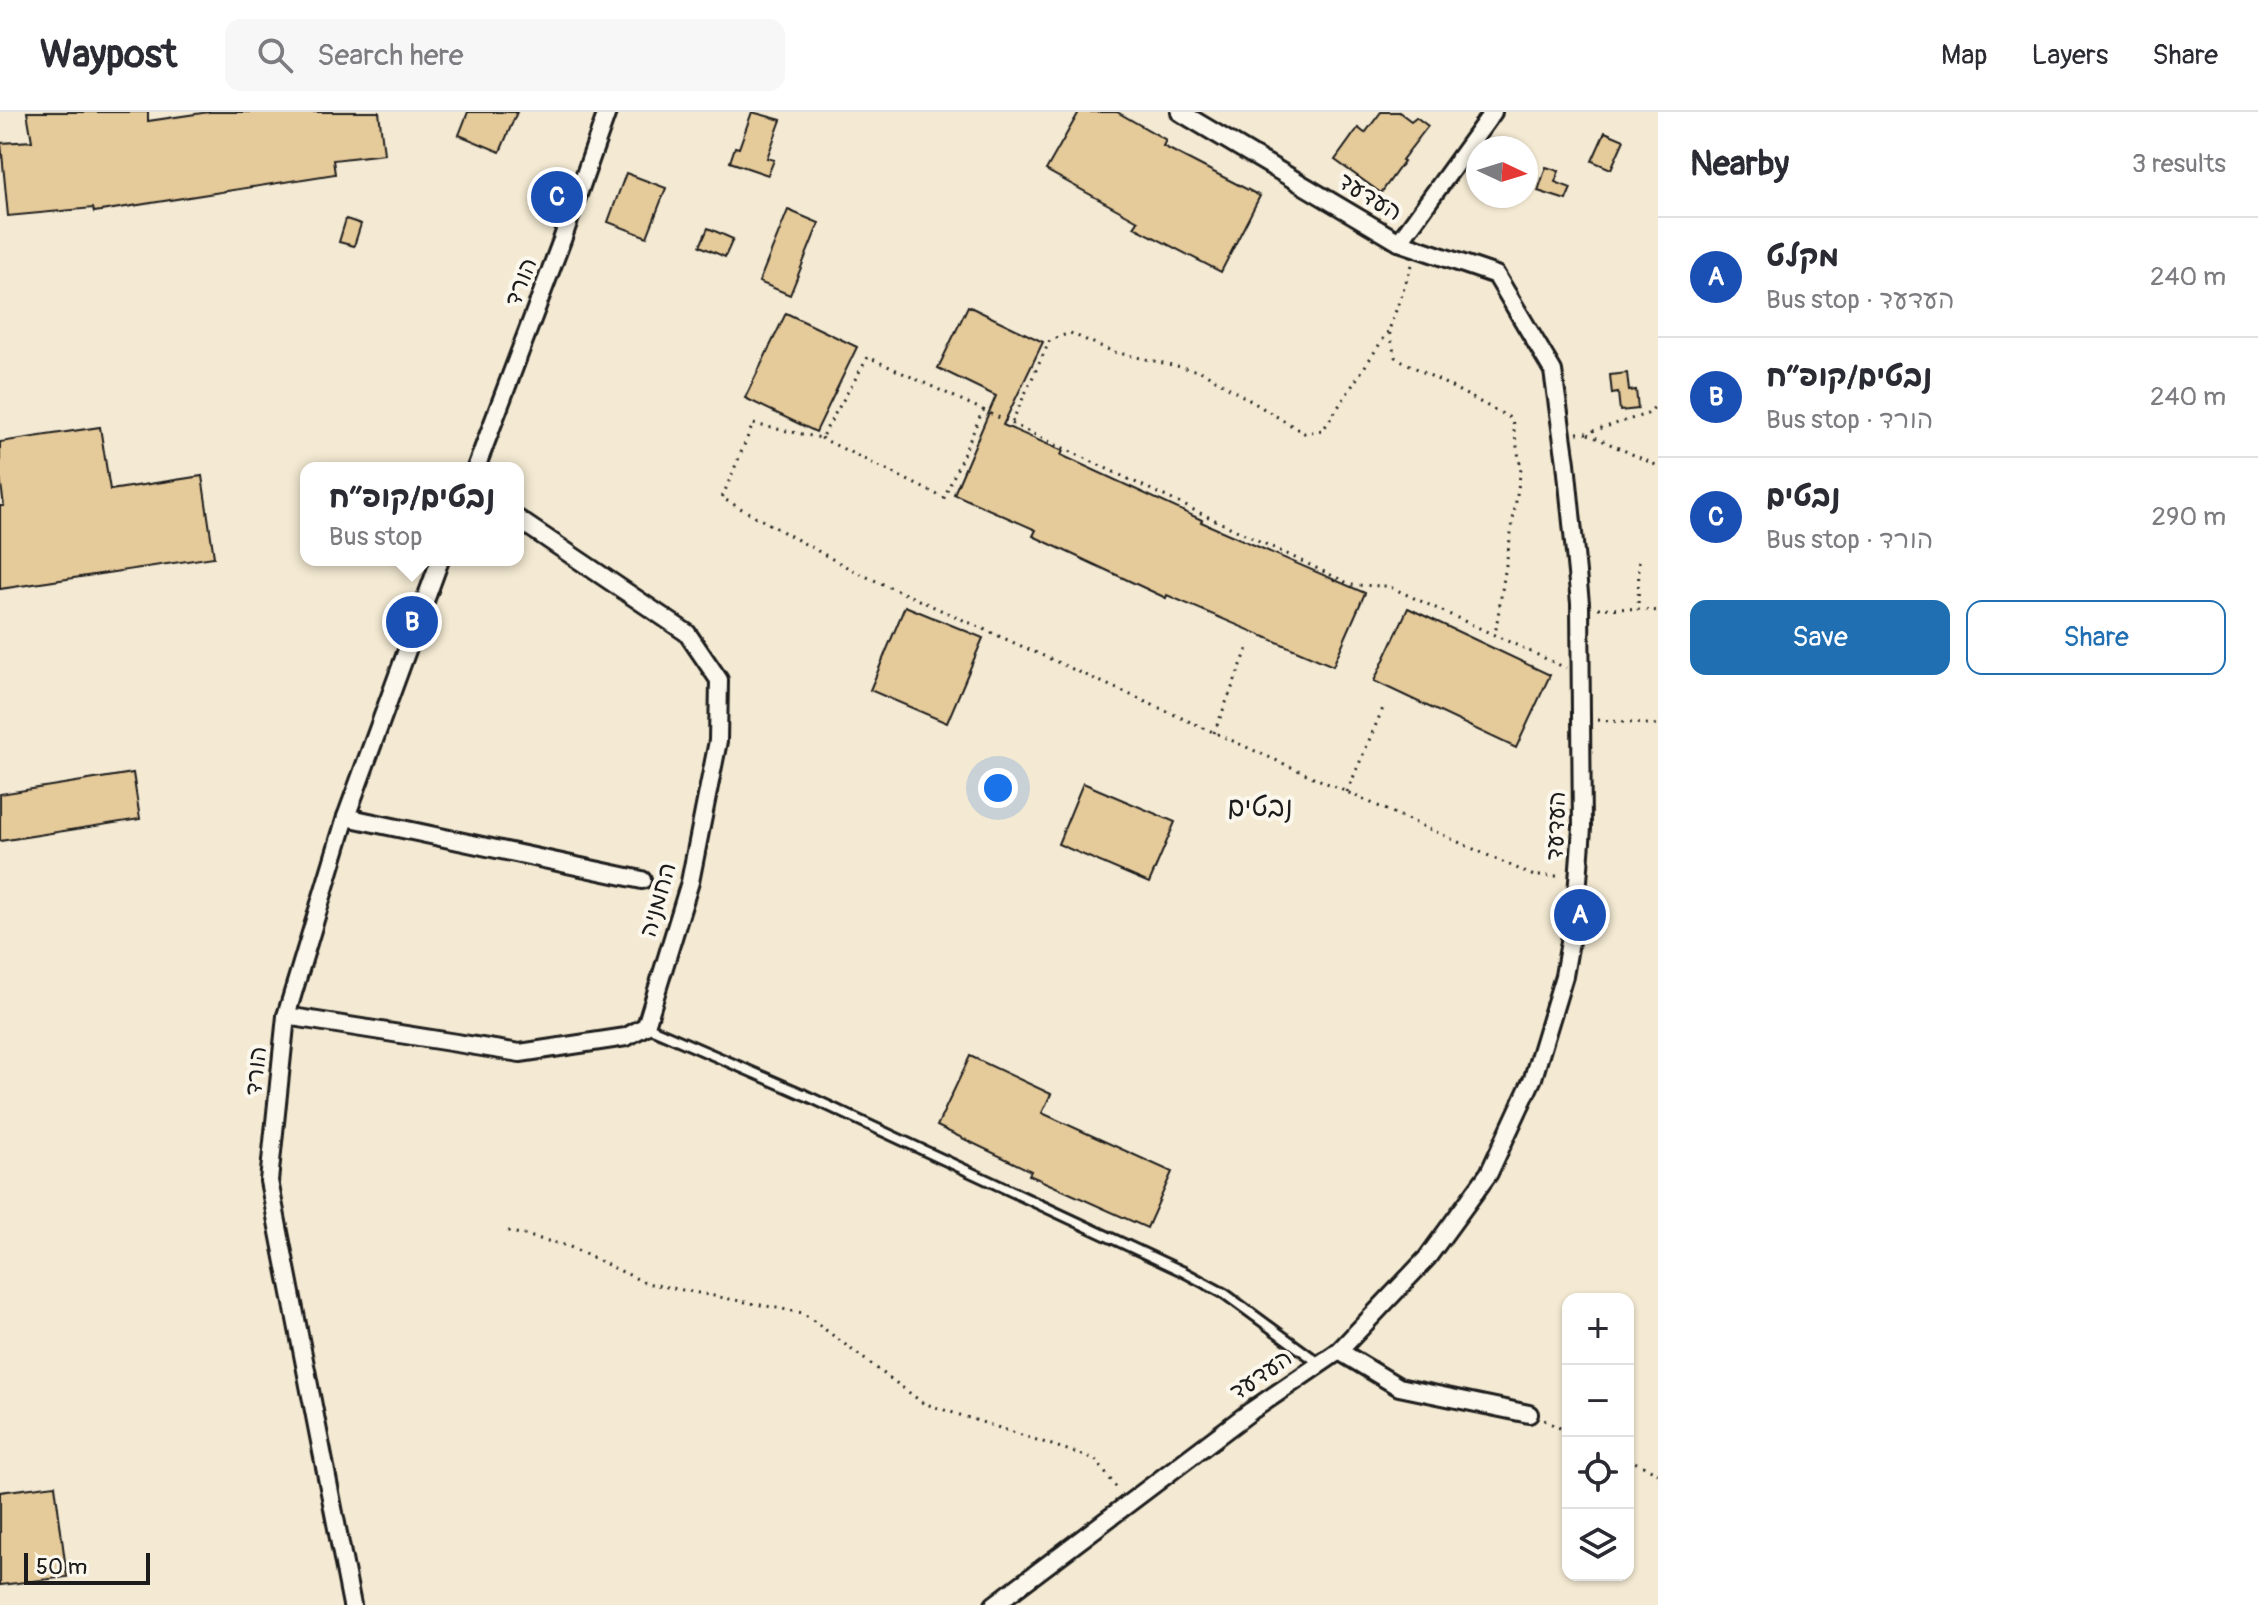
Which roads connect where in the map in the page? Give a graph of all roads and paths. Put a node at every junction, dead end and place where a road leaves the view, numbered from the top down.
1 (607, 112) edge
2 (1180, 112) edge
3 (1493, 112) edge
4 (1399, 242) junction
5 (1418, 248) junction
6 (1389, 330) junction
7 (1658, 404) edge
8 (983, 410) junction
9 (1012, 424) junction
10 (1562, 431) junction
11 (1586, 433) junction
12 (821, 438) junction
13 (478, 462) edge
14 (1658, 466) edge
15 (524, 523) edge
16 (1639, 561) dead end
17 (438, 566) edge
18 (1580, 608) junction
19 (1638, 609) junction
20 (1658, 611) edge
21 (1495, 635) junction
22 (1249, 645) dead end
23 (1581, 675) junction
24 (1383, 708) dead end
25 (1582, 719) junction
26 (1658, 725) edge
27 (1214, 733) junction
28 (1347, 792) junction
29 (346, 817) junction
30 (1578, 876) junction
31 (642, 880) dead end
32 (286, 1016) junction
33 (646, 1026) junction
34 (508, 1231) dead end
35 (1339, 1351) junction
36 (1320, 1364) junction
37 (1529, 1414) joint
38 (1562, 1429) edge
39 (1634, 1462) edge
40 (1658, 1473) edge
41 (1128, 1504) junction
42 (352, 1605) edge
43 (994, 1605) edge

1 - 13 street, הורד
2 - 4 street, העדעד
3 - 4 street
4 - 5 street, העדעד
5 - 6 path
5 - 10 street, העדעד
6 - 9 path
6 - 21 path
7 - 11 path
8 - 9 path
8 - 12 path
8 - 12 path
9 - 21 path
10 - 11 path
10 - 18 street, העדעד
11 - 14 path
12 - 27 path
15 - 33 street, החמניה
16 - 19 path
17 - 29 street, הורד
18 - 19 path
18 - 23 street, העדעד
19 - 20 path
21 - 23 path
22 - 27 path
23 - 25 street, העדעד
24 - 28 path
25 - 26 path
25 - 30 street, העדעד
27 - 28 path
28 - 30 path
29 - 31 street
29 - 32 street, הורד
30 - 35 street, העדעד
32 - 33 street
32 - 42 street, הורד
33 - 36 lane
34 - 41 path
35 - 36 street, העדעד
35 - 37 street
36 - 41 street, העדעד
37 - 38 path
39 - 40 path
41 - 43 street, העדעד

